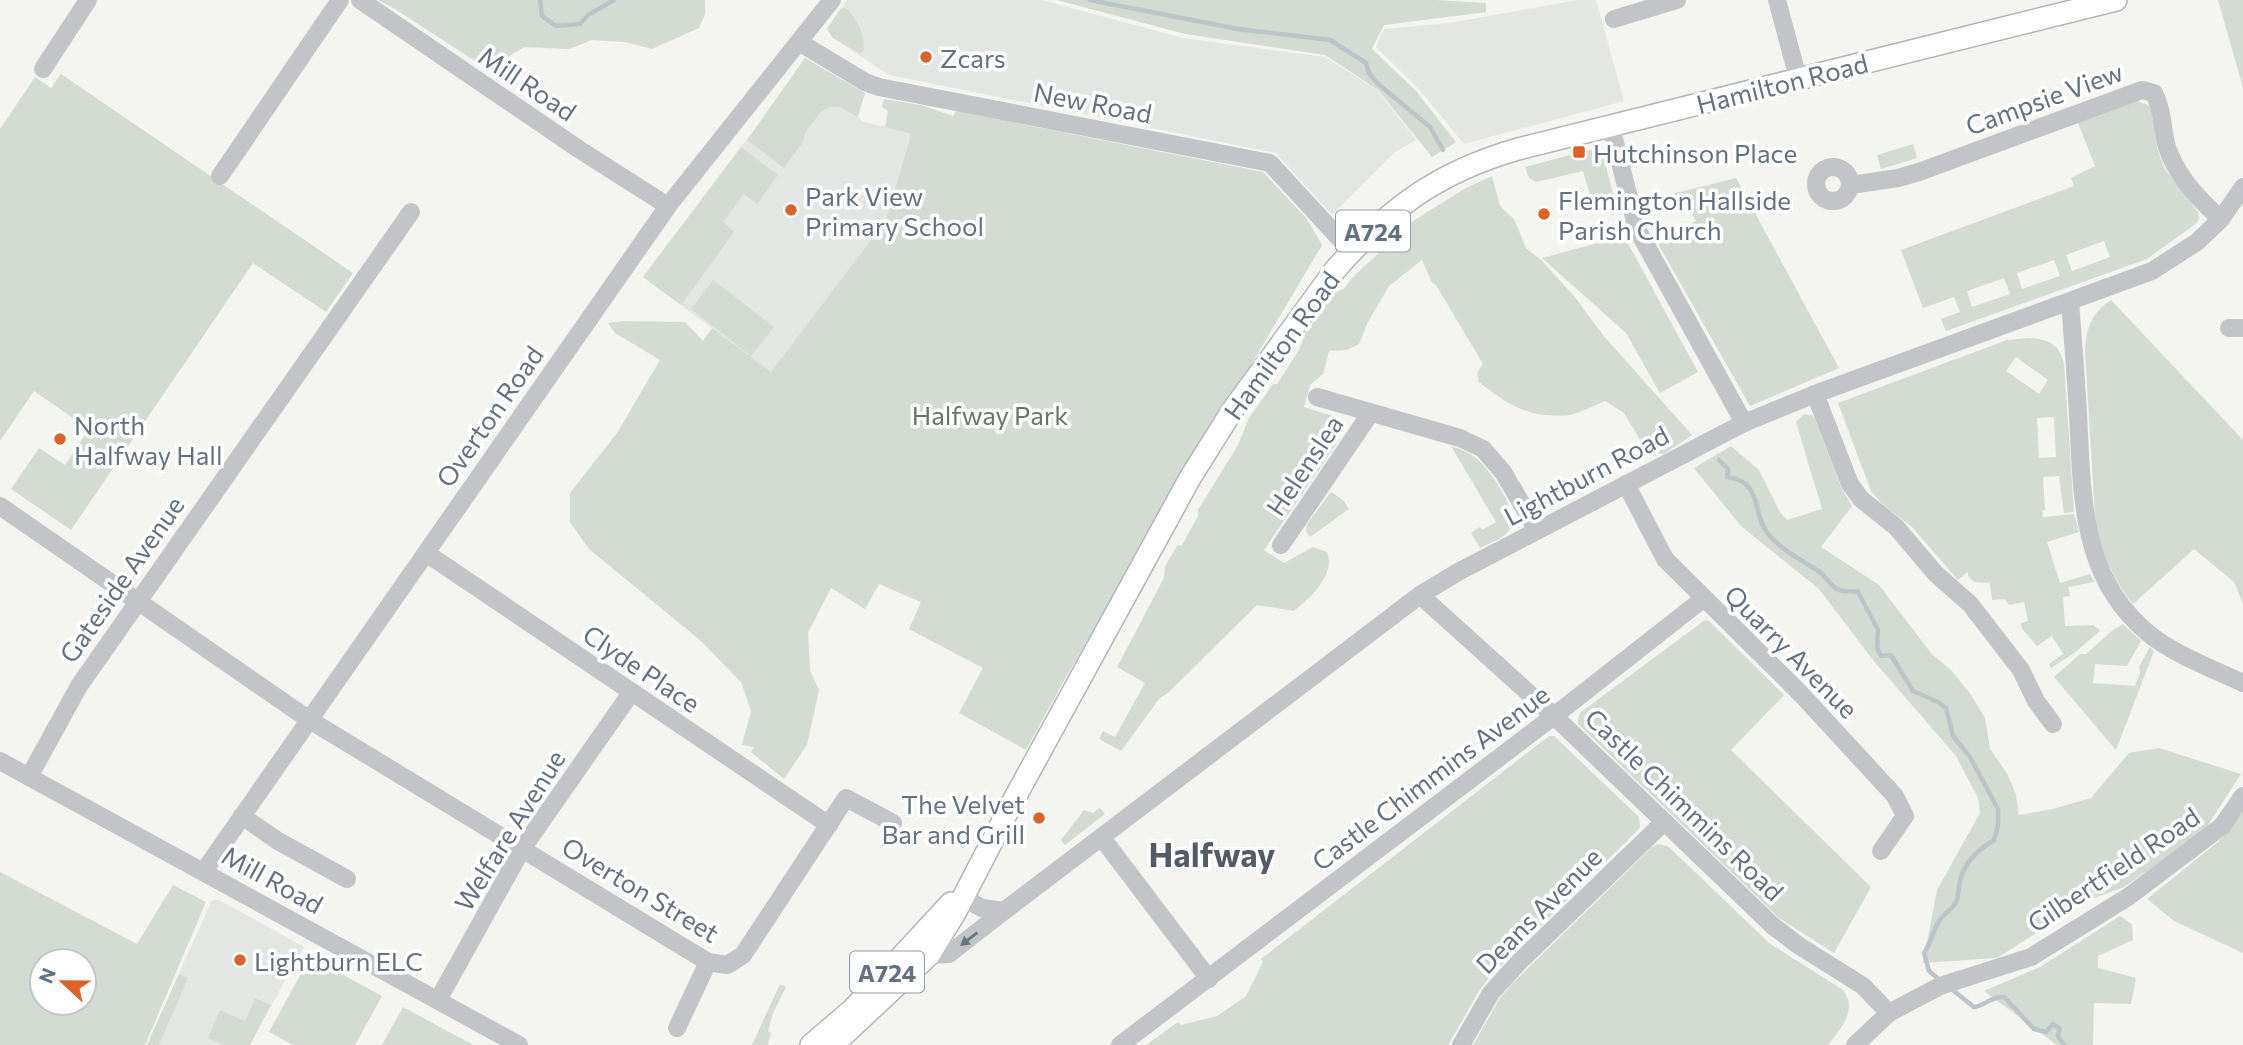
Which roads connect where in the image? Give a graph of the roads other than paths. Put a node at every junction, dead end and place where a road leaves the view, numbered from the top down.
1 (88, 0) edge
2 (340, 0) edge
3 (360, 0) edge
4 (832, 0) edge
5 (1678, 0) edge
6 (1777, 0) edge
7 (2116, 0) edge
8 (1614, 19) dead end
9 (799, 42) junction
10 (43, 69) dead end
11 (1797, 78) junction
12 (1611, 127) junction
13 (220, 176) dead end
14 (1851, 185) dead end
15 (2243, 187) edge
16 (668, 206) junction
17 (411, 212) dead end
18 (2221, 219) junction
19 (1351, 251) junction
20 (2070, 303) junction
21 (1815, 394) junction
22 (1317, 397) dead end
23 (1370, 414) junction
24 (1744, 423) junction
25 (1626, 484) junction
26 (0, 506) edge
27 (1537, 530) junction
28 (1281, 545) dead end
29 (426, 553) junction
30 (1420, 595) junction
31 (1703, 599) junction
32 (138, 601) junction
33 (2243, 683) edge
34 (631, 693) junction
35 (1554, 716) junction
36 (308, 719) junction
37 (2053, 723) dead end
38 (0, 761) edge
39 (29, 777) junction
40 (2243, 796) edge
41 (242, 817) junction
42 (1664, 822) junction
43 (892, 823) dead end
44 (829, 825) junction
45 (1102, 838) junction
46 (522, 849) junction
47 (1881, 851) dead end
48 (204, 871) junction
49 (347, 878) dead end
50 (962, 897) junction
51 (1004, 911) junction
52 (929, 955) junction
53 (708, 962) junction
54 (1209, 979) junction
55 (438, 1000) junction
56 (1889, 1013) junction
57 (677, 1028) dead end
58 (508, 1042) edge
59 (811, 1045) edge
60 (833, 1045) edge
61 (1120, 1045) edge
62 (1461, 1045) edge
63 (1855, 1045) edge

1 - 10 street
2 - 13 street
3 - 16 street, Mill Road
4 - 9 street, Overton Road
5 - 8 street
6 - 11 street
7 - 11 main road, Hamilton Road / A724
9 - 16 street, Overton Road
9 - 19 street, New Road
11 - 12 main road, Hamilton Road / A724
12 - 19 main road, Hamilton Road / A724
12 - 24 street
14 - 18 street, Campsie View
15 - 18 street, Lightburn Road
16 - 29 street, Overton Road
17 - 32 street, Gateside Avenue
18 - 20 street, Lightburn Road
19 - 50 main road, Hamilton Road / A724
20 - 21 street, Lightburn Road
20 - 33 street
21 - 24 street, Lightburn Road
21 - 37 street
22 - 23 street
23 - 27 street
23 - 28 street, Helenslea
24 - 25 street, Lightburn Road
25 - 27 street, Lightburn Road
25 - 31 street, Quarry Avenue
26 - 32 street, Overton Street
27 - 30 street, Lightburn Road
29 - 34 street, Clyde Place
29 - 36 street, Overton Road
30 - 35 street, Castle Chimmins Road
30 - 45 street, Lightburn Road
31 - 35 street, Castle Chimmins Avenue
31 - 47 street, Quarry Avenue
32 - 36 street, Overton Street
32 - 39 street, Gateside Avenue
34 - 44 street, Clyde Place
34 - 46 street, Welfare Avenue
35 - 42 street, Castle Chimmins Road
35 - 54 street, Castle Chimmins Avenue
36 - 41 street, Overton Road
36 - 46 street, Overton Street
38 - 39 street, Mill Road
39 - 48 street, Mill Road
40 - 56 street, Gilbertfield Road
41 - 48 street, Overton Road
41 - 49 street
42 - 56 street, Castle Chimmins Road
42 - 62 street, Deans Avenue
43 - 44 street, Overton Street
44 - 53 street, Overton Street
45 - 51 street, Lightburn Road
45 - 54 street
46 - 53 street, Overton Street
46 - 55 street, Welfare Avenue
48 - 55 street, Mill Road
50 - 51 street
50 - 52 main road, Hamilton Road / A724
50 - 59 main road, Hamilton Road / A724
51 -> 52 street, Lightburn Road
52 - 60 main road, Hamilton Road / A724
53 - 57 street
54 - 61 street, Castle Chimmins Avenue
55 - 58 street, Mill Road
56 - 63 street, Gilbertfield Road

